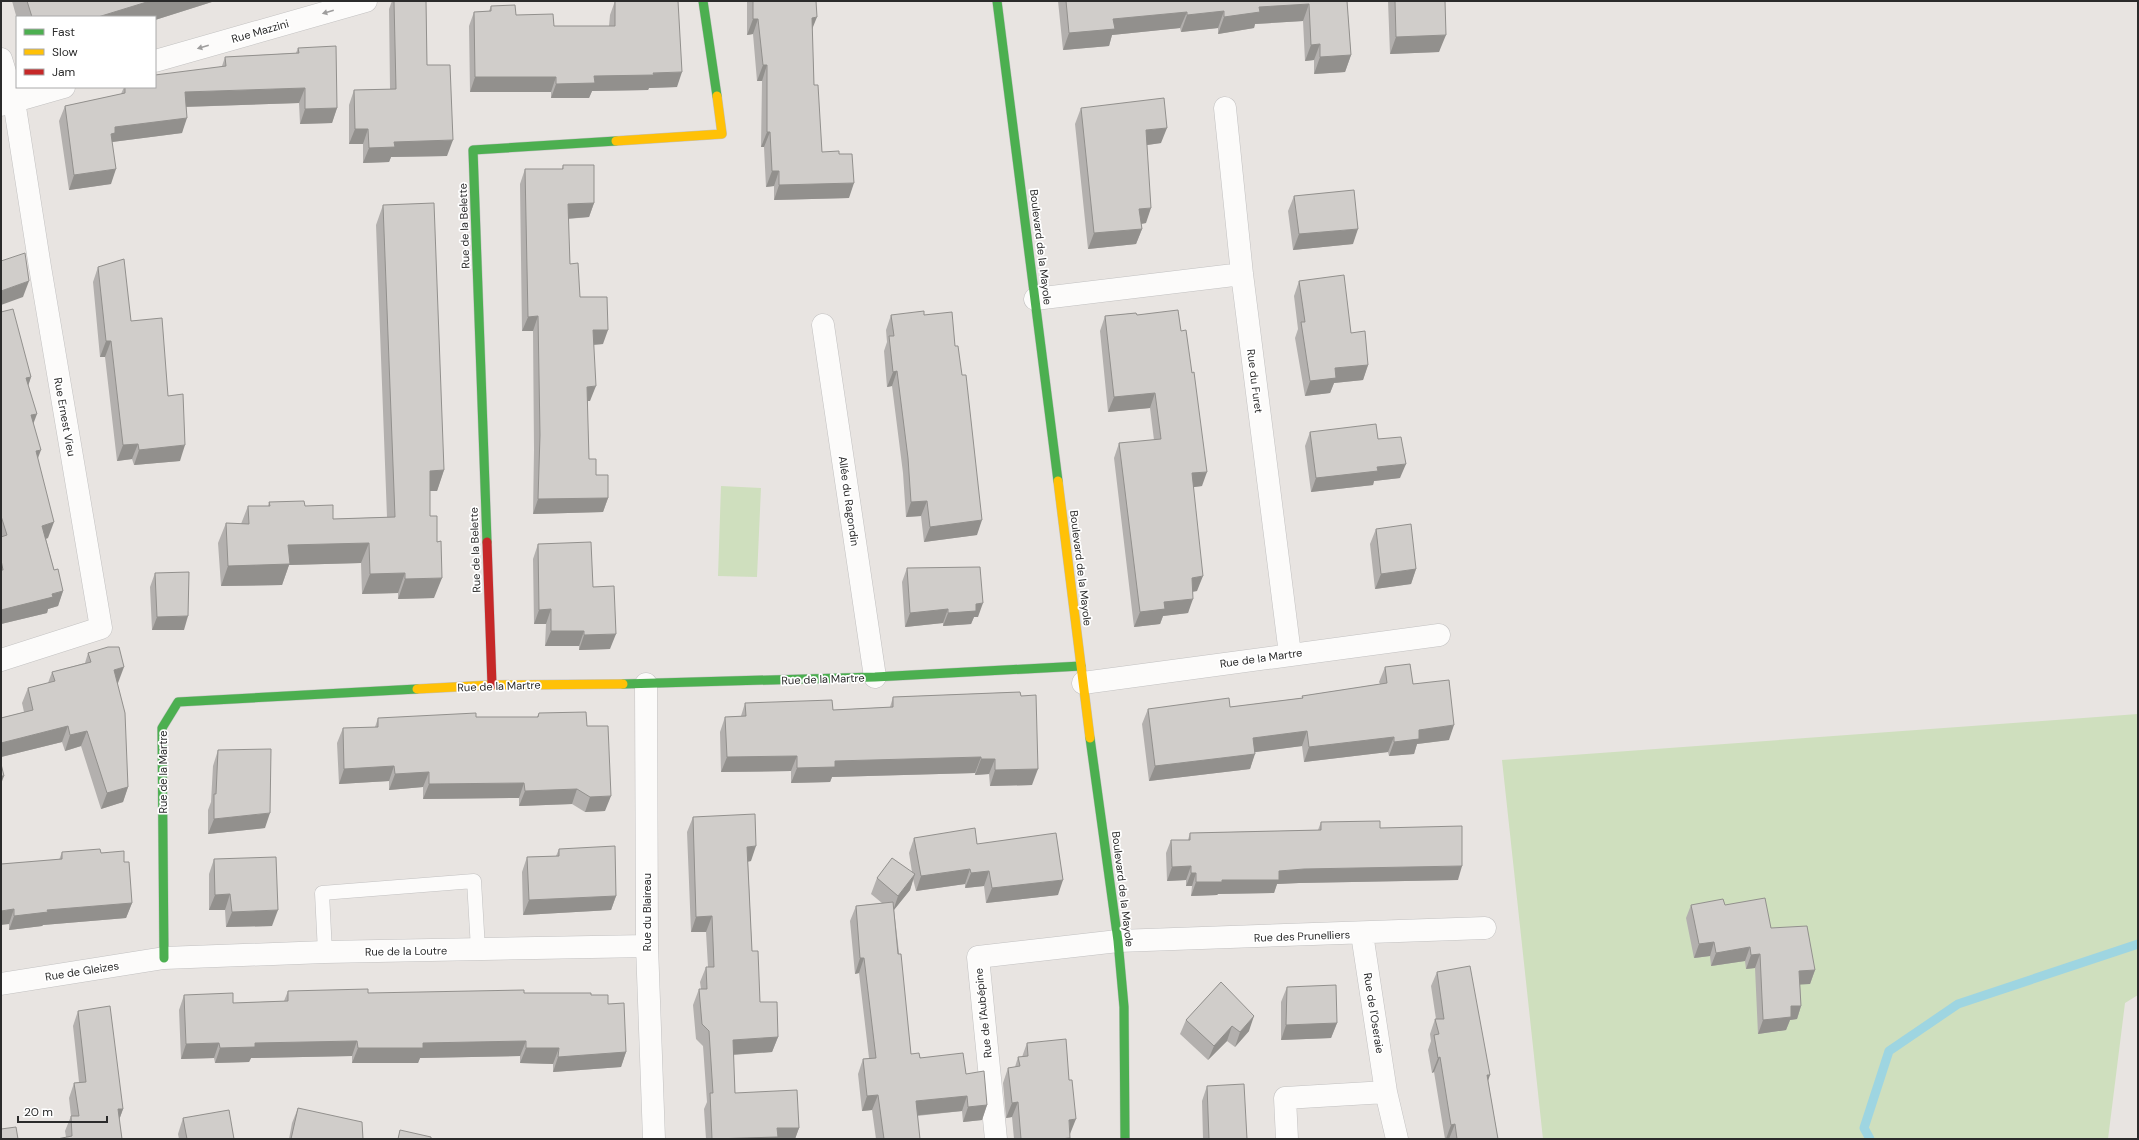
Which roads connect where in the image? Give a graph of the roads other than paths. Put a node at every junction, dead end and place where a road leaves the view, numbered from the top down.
1 (366, 1) edge
2 (703, 1) edge
3 (997, 1) edge
4 (1, 59) edge
5 (156, 61) edge
6 (60, 88) edge
7 (8, 103) edge
8 (1225, 108) dead end
9 (1242, 274) junction
10 (1035, 299) junction
11 (823, 325) dead end
12 (1439, 635) dead end
13 (1290, 654) junction
14 (1, 660) edge
15 (1082, 674) junction
16 (874, 677) junction
17 (646, 684) junction
18 (492, 685) junction
19 (1485, 928) dead end
20 (1362, 934) junction
21 (1118, 941) junction
22 (647, 946) junction
23 (478, 949) junction
24 (325, 952) junction
25 (164, 958) junction
26 (1, 984) edge
27 (1386, 1092) junction
28 (654, 1139) edge
29 (996, 1139) edge
30 (1125, 1139) edge
31 (1287, 1139) edge
32 (1397, 1139) edge

1 -> 5 street, Rue Mazzini
2 - 18 street, Rue de la Belette
3 - 10 street, Boulevard de la Mayole
4 - 7 street
6 - 7 street
7 - 14 street, Rue Ernest Vieu
8 - 9 street, Rue du Furet
9 - 10 street
9 - 13 street, Rue du Furet
10 - 15 street, Boulevard de la Mayole
11 - 16 street, Allée du Ragondin
12 - 13 street, Rue de la Martre
13 - 15 street, Rue de la Martre
15 - 16 street, Rue de la Martre
15 - 21 street, Boulevard de la Mayole
16 - 17 street, Rue de la Martre
17 - 18 street, Rue de la Martre
17 - 22 street, Rue du Blaireau
18 - 25 street, Rue de la Martre
19 - 20 street, Rue des Prunelliers
20 - 21 street, Rue des Prunelliers
20 - 27 street, Rue de l'Oseraie
21 - 29 street, Rue de l'Aubépine
21 - 30 street, Boulevard de la Mayole
22 - 23 street, Rue de la Loutre
22 - 28 street, Rue du Blaireau
23 - 24 street, Rue de la Loutre
23 - 24 lane
24 - 25 street, Rue de la Loutre
25 - 26 street, Rue de Gleizes
27 - 31 street
27 - 32 street, Rue de l'Oseraie

